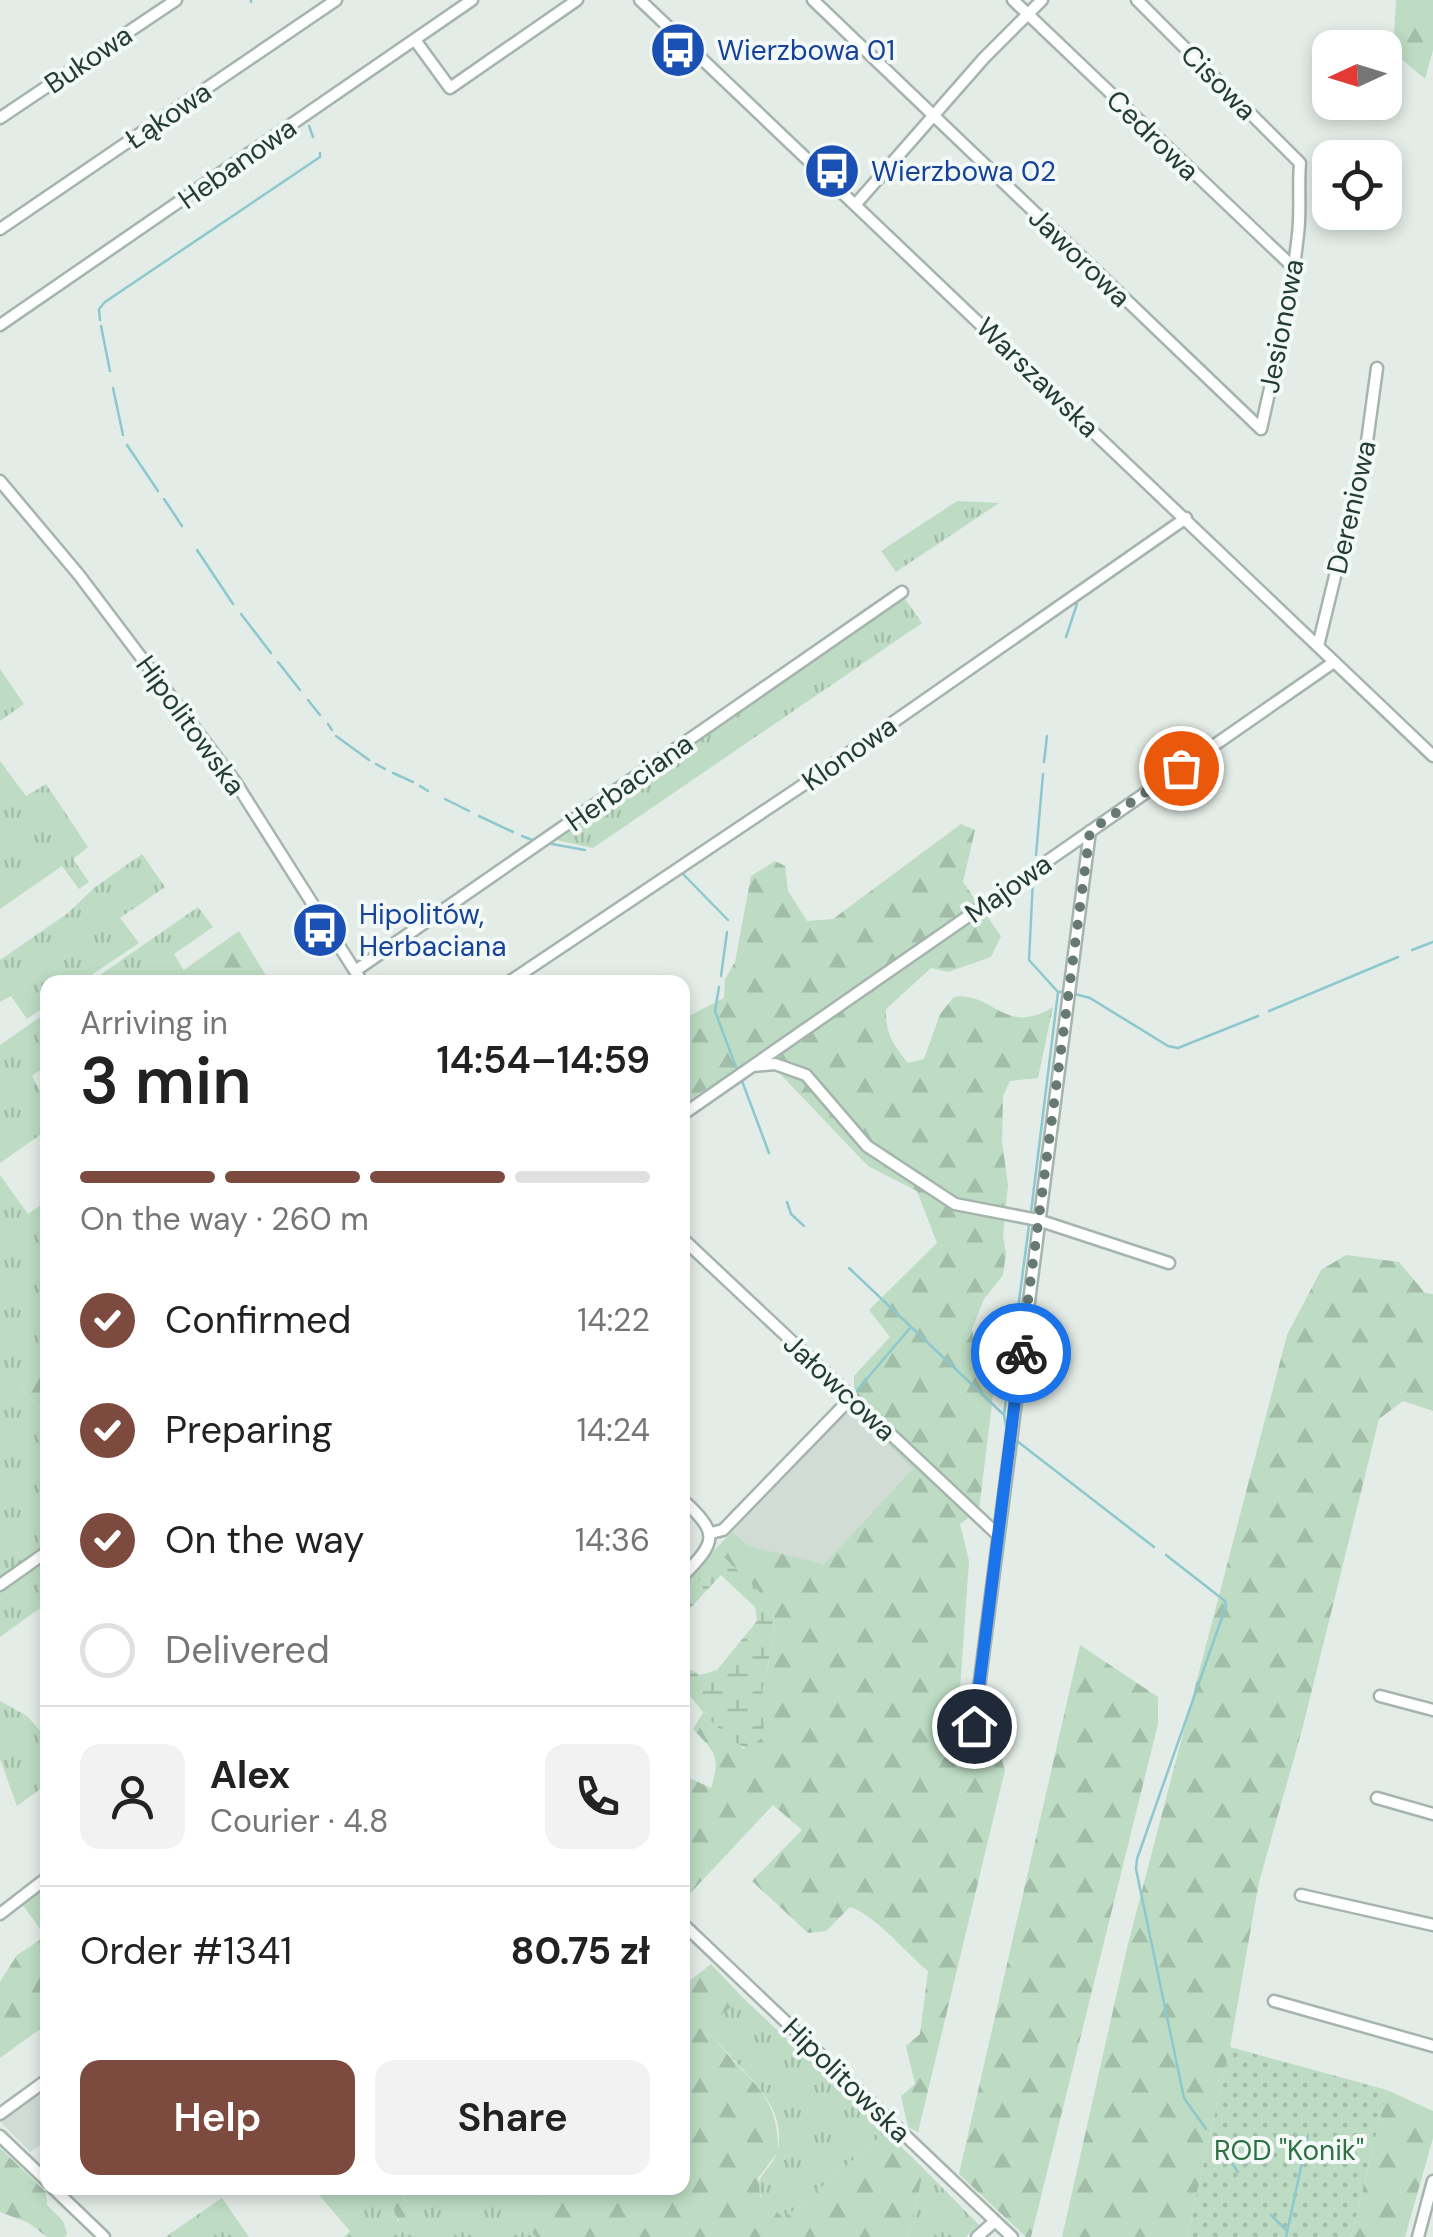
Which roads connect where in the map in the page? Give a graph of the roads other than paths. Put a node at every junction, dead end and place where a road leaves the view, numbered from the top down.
1 (176, 0) edge
2 (336, 0) edge
3 (472, 0) edge
4 (577, 0) edge
5 (640, 0) edge
6 (812, 0) edge
7 (1013, 0) edge
8 (1042, 0) edge
9 (1137, 0) edge
10 (1028, 14) junction
11 (415, 40) junction
12 (932, 116) junction
13 (0, 118) edge
14 (1300, 163) joint
15 (856, 205) junction
16 (0, 229) edge
17 (1294, 268) junction
18 (0, 324) edge
19 (1377, 368) dead end
20 (1261, 429) joint
21 (0, 481) edge
22 (1186, 518) junction
23 (902, 592) dead end
24 (1318, 646) junction
25 (1334, 662) junction
26 (1433, 756) edge
27 (1090, 831) junction
28 (355, 971) junction
29 (358, 975) edge
30 (520, 975) edge
31 (752, 1066) junction
32 (690, 1109) edge
33 (1038, 1220) junction
34 (690, 1246) edge
35 (1169, 1263) dead end
36 (852, 1398) junction
37 (690, 1506) edge
38 (710, 1533) junction
39 (998, 1536) junction
40 (40, 1558) edge
41 (690, 1569) edge
42 (0, 1585) edge
43 (1380, 1696) dead end
44 (1433, 1710) edge
45 (974, 1726) dead end
46 (1377, 1798) dead end
47 (1433, 1814) edge
48 (40, 1884) edge
49 (1301, 1894) dead end
50 (0, 1914) edge
51 (1433, 1925) edge
52 (690, 1932) edge
53 (1274, 2001) dead end
54 (1433, 2046) edge
55 (40, 2086) edge
56 (0, 2114) edge
57 (0, 2136) edge
58 (40, 2174) edge
59 (1433, 2181) edge
60 (60, 2195) edge
61 (995, 2221) junction
62 (104, 2237) edge
63 (977, 2237) edge
64 (1012, 2237) edge
65 (1418, 2237) edge

1 - 13 street, Bukowa
2 - 16 street, Łąkowa
3 - 11 street, Hebanowa
4 - 11 street
5 - 15 street, Warszawska
6 - 12 street, Jaworowa
7 - 10 street, Cedrowa
8 - 10 street
9 - 14 street, Cisowa
10 - 12 street
10 - 17 street, Cedrowa
11 - 18 street, Hebanowa
12 - 15 street
12 - 20 street, Jaworowa
14 - 17 street, Jesionowa
15 - 22 street, Warszawska
17 - 20 street, Jesionowa
19 - 24 street, Dereniowa
21 - 28 street, Hipolitowska
22 - 24 street, Warszawska
22 - 30 street, Klonowa
23 - 28 street, Herbaciana
24 - 25 street, Warszawska
25 - 26 street, Warszawska
25 - 27 street, Majowa
27 - 31 street, Majowa
27 - 33 street
28 - 29 street, Hipolitowska
31 - 32 street, Majowa
31 - 33 street
33 - 35 street
33 - 39 street
34 - 36 street, Jałowcowa
36 - 38 street
36 - 39 street, Jałowcowa
37 - 38 street
38 - 41 street
39 - 45 street
40 - 42 street
43 - 44 street
46 - 47 street
48 - 50 street
49 - 51 street
52 - 61 street, Hipolitowska
53 - 54 street
55 - 56 street
57 - 58 street
59 - 65 street
60 - 62 street
61 - 63 street
61 - 64 street, Hipolitowska

